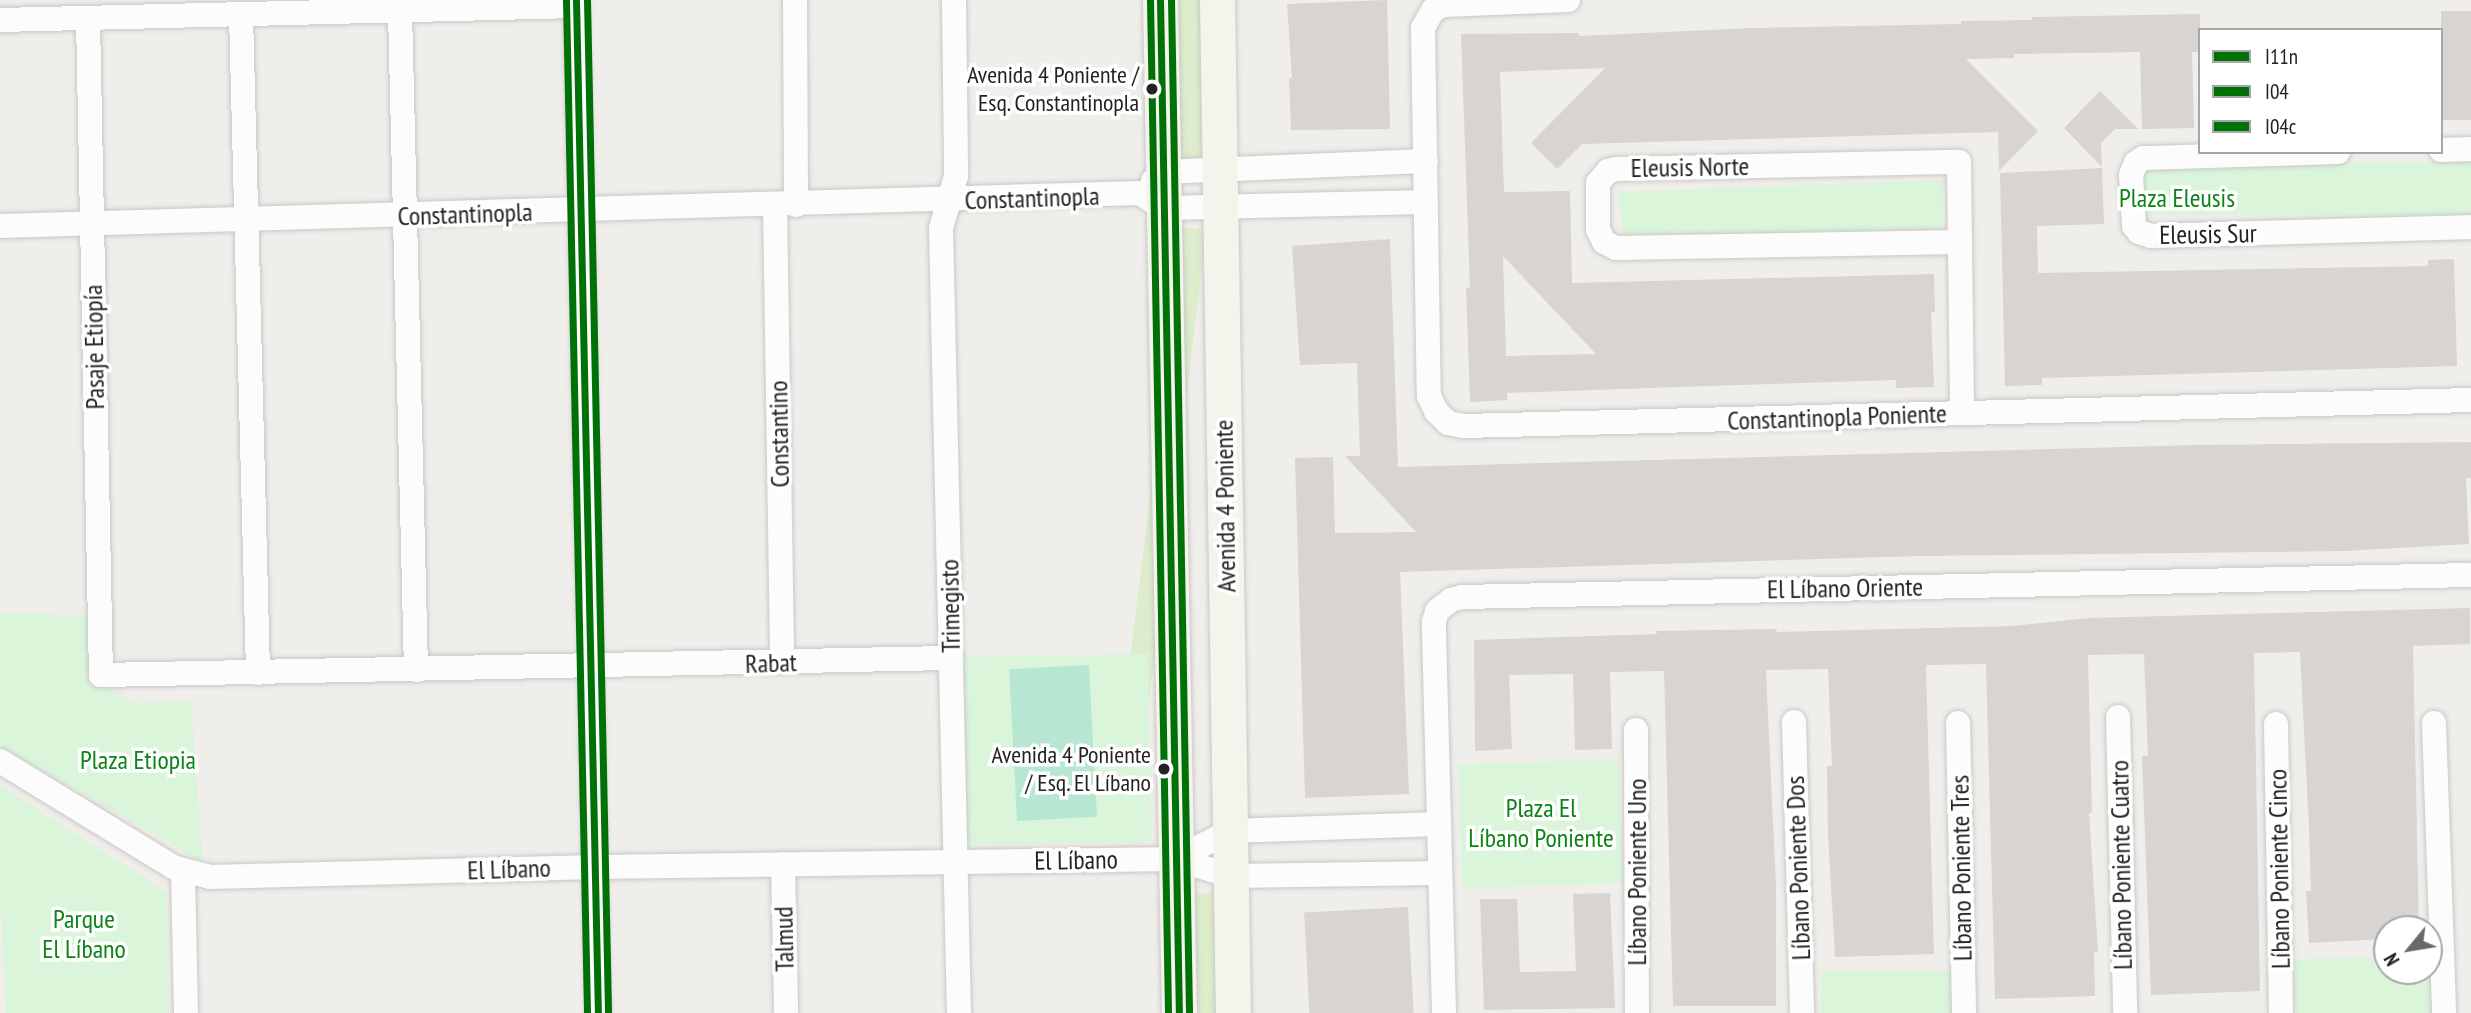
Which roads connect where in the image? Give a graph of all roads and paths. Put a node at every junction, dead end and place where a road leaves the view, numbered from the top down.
1 (795, 0) edge
2 (954, 0) edge
3 (1160, 0) edge
4 (1216, 0) edge
5 (1568, 0) edge
6 (576, 3) edge
7 (400, 10) junction
8 (241, 14) junction
9 (88, 18) junction
10 (0, 20) edge
11 (2471, 149) edge
12 (2443, 150) edge
13 (2273, 154) edge
14 (1219, 168) junction
15 (1426, 183) junction
16 (1155, 191) junction
17 (949, 200) junction
18 (786, 205) junction
19 (1220, 209) junction
20 (579, 211) junction
21 (405, 215) junction
22 (246, 219) junction
23 (92, 223) junction
24 (0, 226) edge
25 (2471, 227) edge
26 (1960, 242) junction
27 (2471, 400) edge
28 (1962, 413) junction
29 (2471, 575) edge
30 (951, 658) junction
31 (782, 662) junction
32 (590, 668) junction
33 (416, 670) junction
34 (258, 673) junction
35 (101, 676) joint
36 (2118, 717) dead end
37 (1794, 722) dead end
38 (1958, 723) dead end
39 (2434, 723) dead end
40 (2276, 724) dead end
41 (1636, 730) dead end
42 (0, 761) edge
43 (1439, 824) junction
44 (1230, 831) junction
45 (1176, 859) junction
46 (956, 862) junction
47 (783, 864) junction
48 (595, 867) junction
49 (183, 871) junction
50 (1440, 873) junction
51 (1231, 876) junction
52 (186, 1013) edge
53 (598, 1013) edge
54 (786, 1013) edge
55 (959, 1013) edge
56 (1179, 1013) edge
57 (1233, 1013) edge
58 (1444, 1013) edge
59 (1637, 1013) edge
60 (1802, 1013) edge
61 (1964, 1013) edge
62 (2125, 1013) edge
63 (2281, 1013) edge
64 (2444, 1013) edge

1 - 18 street, Constantino
2 - 17 street, Trimegisto
3 - 16 street
4 - 14 street, Avenida 4 Poniente
5 - 15 street
6 - 7 street
6 - 20 street
7 - 8 street
7 - 21 street
8 - 9 street
8 - 22 street
9 - 10 street
9 - 23 street, Pasaje Etiopía
11 - 12 street
13 - 25 street, Eleusis Sur
14 - 15 street, Constantinopla
14 - 16 street, Constantinopla
14 - 19 street, Avenida 4 Poniente
15 - 19 street, Constantinopla
15 - 28 street, Constantinopla Poniente
16 - 17 street, Constantinopla
16 - 19 street, Constantinopla
16 - 45 street
17 - 18 street, Constantinopla
17 - 30 street, Trimegisto
18 - 20 street, Constantinopla
18 - 31 street, Constantino
19 - 44 street, Avenida 4 Poniente
20 - 21 street, Constantinopla
20 - 32 street
21 - 22 street, Constantinopla
21 - 33 street
22 - 23 street, Constantinopla
22 - 34 street
23 - 24 street, Constantinopla
23 - 35 street, Pasaje Etiopía
26 - 26 street, Eleusis Norte
26 - 28 street, Eleusis Norte
27 - 28 street, Constantinopla Poniente
29 - 43 street, El Líbano Oriente
30 - 31 street, Rabat
30 - 46 street, Trimegisto
31 - 32 street, Rabat
32 - 33 street, Rabat
32 - 48 street
33 - 34 street, Rabat
34 - 35 street, Rabat
36 - 62 street, Líbano Poniente Cuatro
37 - 60 street, Líbano Poniente Dos
38 - 61 street, Líbano Poniente Tres
39 - 64 street
40 - 63 street, Líbano Poniente Cinco
41 - 59 street, Líbano Poniente Uno
42 - 49 street, El Líbano
43 - 44 street, El Líbano
43 - 50 street, El Líbano Oriente
44 - 45 street, El Líbano
44 - 51 street, Avenida 4 Poniente
45 - 46 street, El Líbano
45 - 51 street, El Líbano
45 - 56 street
46 - 47 street, El Líbano
46 - 55 street, Trimegisto
47 - 48 street, El Líbano
47 - 54 street, Talmud
48 - 49 street, El Líbano
48 - 53 street
49 - 52 street
50 - 51 street, El Líbano
50 - 58 street, El Líbano Oriente
51 - 57 street, Avenida 4 Poniente

